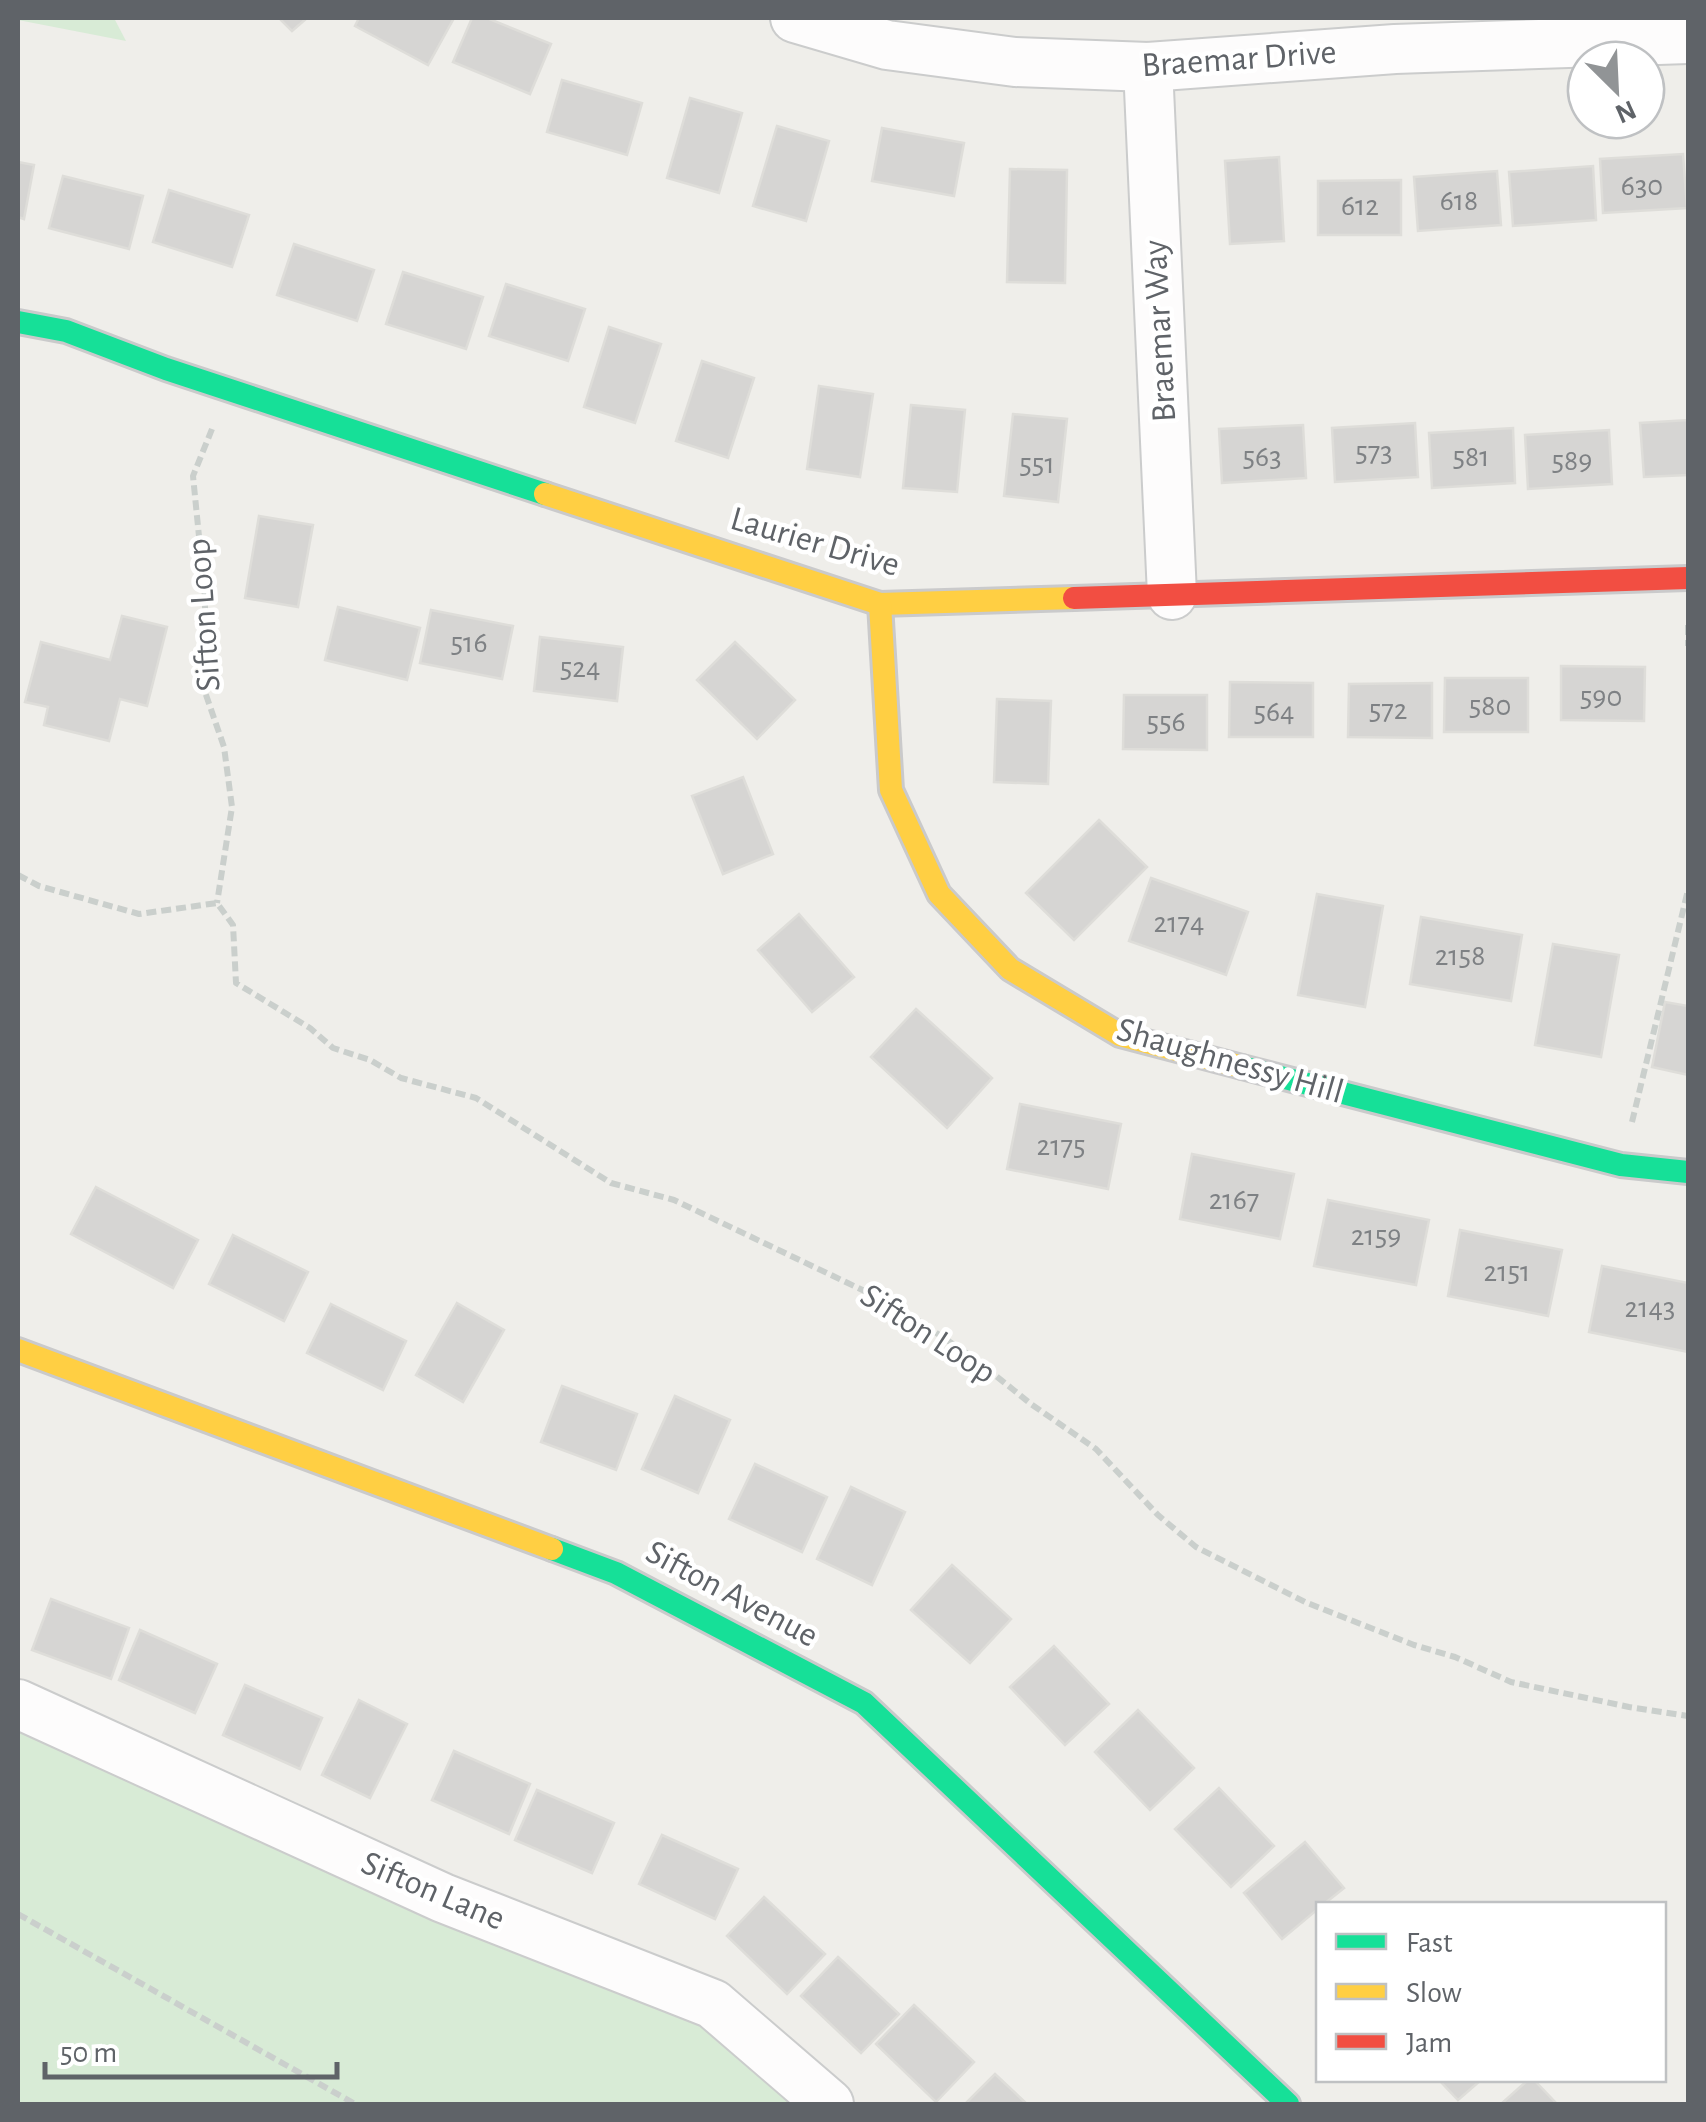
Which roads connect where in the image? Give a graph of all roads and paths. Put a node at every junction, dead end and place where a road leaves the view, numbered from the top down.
1 (795, 18) edge
2 (886, 31) edge
3 (1394, 33) edge
4 (1688, 40) edge
5 (1148, 67) junction
6 (18, 322) edge
7 (228, 390) junction
8 (1688, 578) edge
9 (1172, 595) junction
10 (880, 604) junction
11 (18, 875) edge
12 (1688, 890) edge
13 (217, 903) junction
14 (1621, 1165) junction
15 (1688, 1172) edge
16 (1688, 1198) edge
17 (18, 1350) edge
18 (18, 1704) edge
19 (1688, 1716) edge
20 (18, 1914) edge
21 (355, 2104) edge
22 (830, 2104) edge
23 (1288, 2104) edge

1 - 2 street, Braemar Drive
2 - 5 street, Braemar Drive
3 - 4 street, Braemar Drive
3 - 5 street, Braemar Drive
5 - 9 street, Braemar Way
6 - 7 street, Laurier Drive
7 - 10 street, Laurier Drive
7 - 13 path, Sifton Loop
8 - 9 street, Laurier Drive
9 - 10 street, Laurier Drive
10 - 14 street, Shaughnessy Hill
11 - 13 path
12 - 14 path
13 - 19 path, Sifton Loop
14 - 15 street, Shaughnessy Hill
14 - 16 street, Shaughnessy Hill
17 - 23 street, Sifton Avenue
18 - 22 street, Sifton Lane
20 - 21 path

